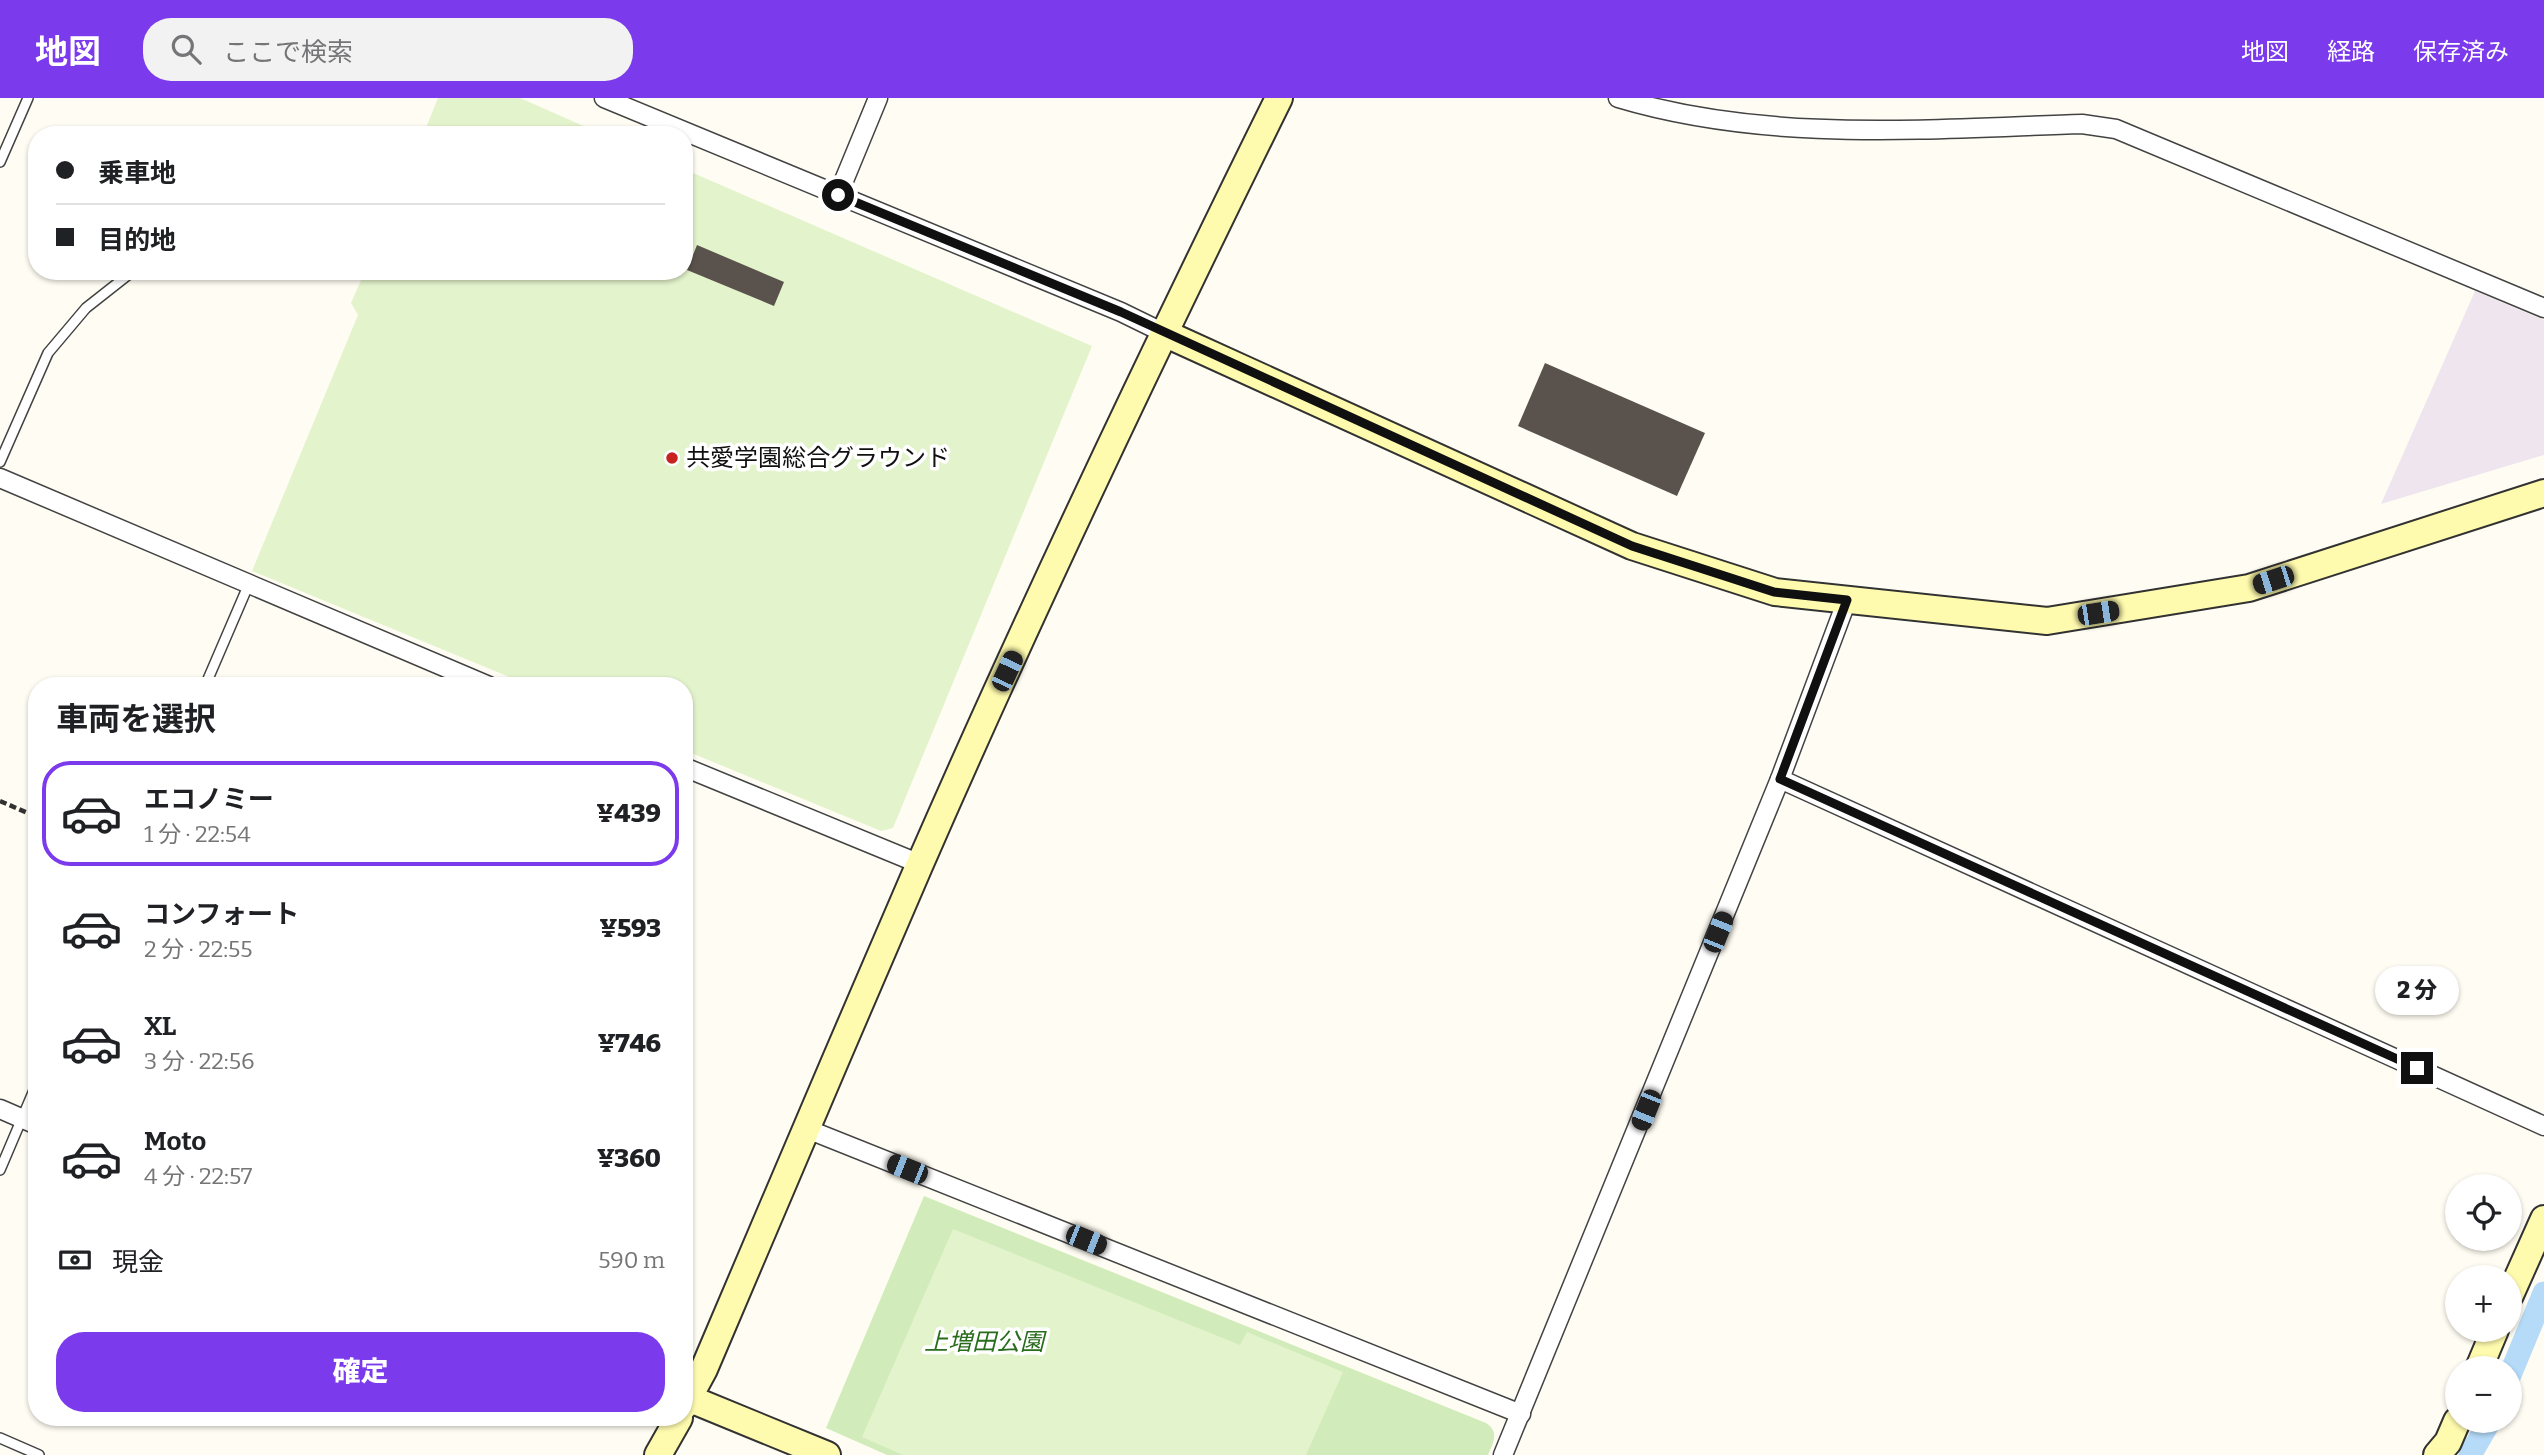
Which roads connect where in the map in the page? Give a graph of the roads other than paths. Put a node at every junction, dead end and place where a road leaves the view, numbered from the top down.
1 (27, 98) edge
2 (604, 98) edge
3 (878, 98) edge
4 (1279, 98) edge
5 (1618, 98) edge
6 (672, 126) edge
7 (693, 135) edge
8 (0, 162) edge
9 (838, 195) junction
10 (122, 280) edge
11 (2544, 308) edge
12 (1164, 333) junction
13 (0, 462) edge
14 (0, 478) edge
15 (2544, 493) edge
16 (248, 586) junction
17 (1847, 600) junction
18 (209, 677) edge
19 (467, 677) edge
20 (693, 770) edge
21 (1780, 779) junction
22 (920, 864) junction
23 (0, 1110) edge
24 (28, 1122) edge
25 (28, 1124) edge
26 (2544, 1126) edge
27 (807, 1129) junction
28 (0, 1170) edge
29 (2544, 1219) edge
30 (2522, 1268) edge
31 (693, 1389) edge
32 (693, 1408) edge
33 (1521, 1414) junction
34 (673, 1426) edge
35 (2452, 1433) edge
36 (0, 1438) edge
37 (39, 1455) edge
38 (658, 1455) edge
39 (827, 1455) edge
40 (1503, 1455) edge
41 (2437, 1455) edge

1 - 8 lane
2 - 6 street
3 - 9 street
4 - 12 street
5 - 11 street
7 - 9 street
9 - 12 street
10 - 13 lane
12 - 17 street
12 - 22 street
14 - 16 street
15 - 17 street
16 - 18 lane
16 - 19 street
17 - 21 street
20 - 22 street
21 - 26 street
21 - 33 street
22 - 27 street
23 - 24 street
25 - 28 lane
27 - 31 street
27 - 33 street
29 - 30 street
32 - 39 street
33 - 40 street
34 - 38 street
35 - 41 street
36 - 37 lane

